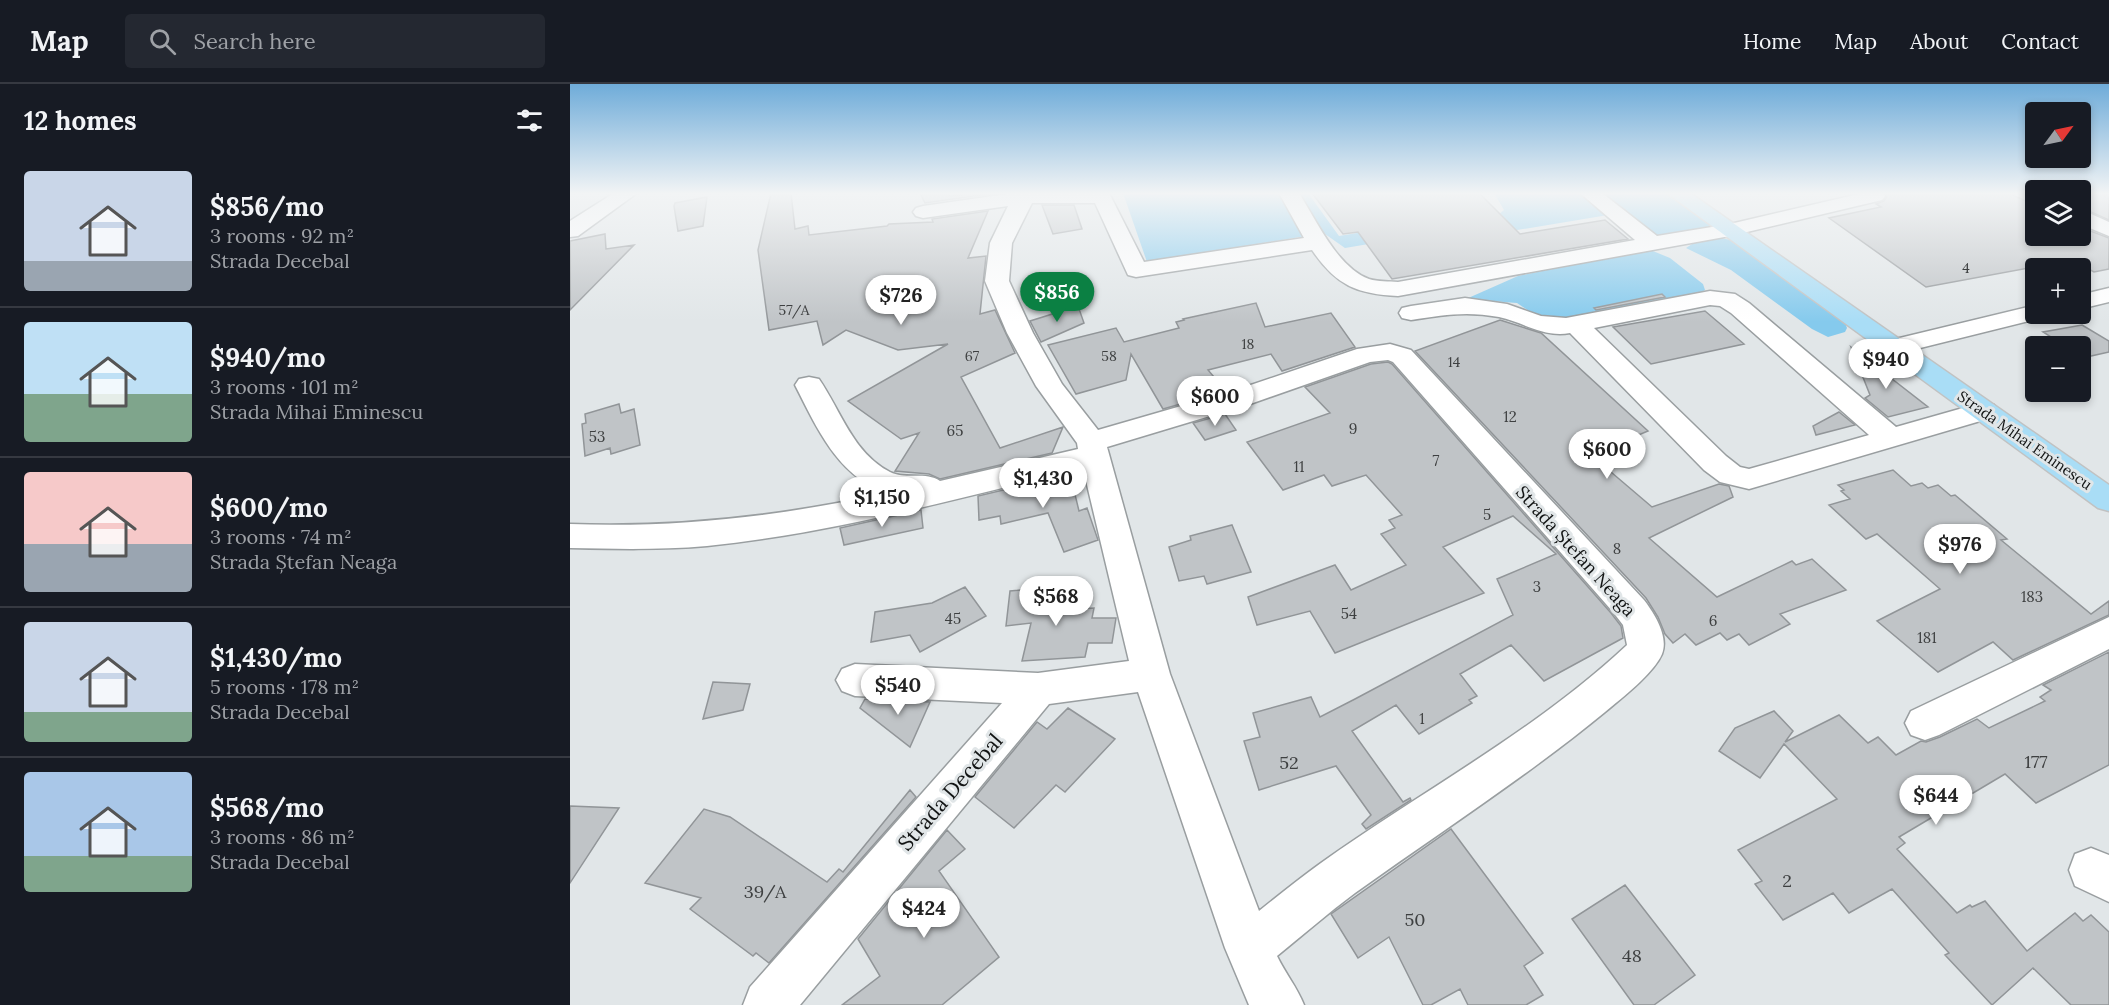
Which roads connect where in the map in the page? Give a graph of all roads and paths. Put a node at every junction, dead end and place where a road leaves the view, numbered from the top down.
1 (1004, 236) edge
2 (1120, 236) edge
3 (1316, 236) edge
4 (1643, 236) edge
5 (1697, 236) edge
6 (1738, 236) edge
7 (1320, 242) junction
8 (1653, 244) junction
9 (1398, 289) junction
10 (2109, 295) edge
11 (2091, 299) edge
12 (1411, 313) junction
13 (2025, 315) edge
14 (1577, 325) junction
15 (1892, 346) junction
16 (1390, 352) junction
17 (809, 385) dead end
18 (1984, 411) junction
19 (1891, 438) junction
20 (1093, 448) junction
21 (948, 489) junction
22 (2109, 500) edge
23 (570, 536) edge
24 (2109, 632) edge
25 (1151, 674) junction
26 (855, 680) dead end
27 (1038, 689) junction
28 (1926, 723) dead end
29 (1249, 948) junction
30 (1266, 1001) edge
31 (768, 1005) edge

1 - 20 street
2 - 7 street
3 - 7 street
4 - 8 street
5 - 8 street
6 - 15 main road, Strada Mihai Eminescu
7 - 9 street
8 - 9 street
9 - 12 street
10 - 11 street
12 - 14 street
12 - 16 street
13 - 15 street
14 - 19 street
14 - 19 street
15 - 18 main road, Strada Mihai Eminescu
16 - 20 street
16 - 29 street, Strada Ștefan Neaga
17 - 21 street
18 - 19 street
18 - 22 main road, Strada Mihai Eminescu
20 - 21 street
20 - 25 street
21 - 23 street
24 - 28 street
25 - 27 street
25 - 29 street
26 - 27 street
27 - 31 street, Strada Decebal
29 - 30 street

